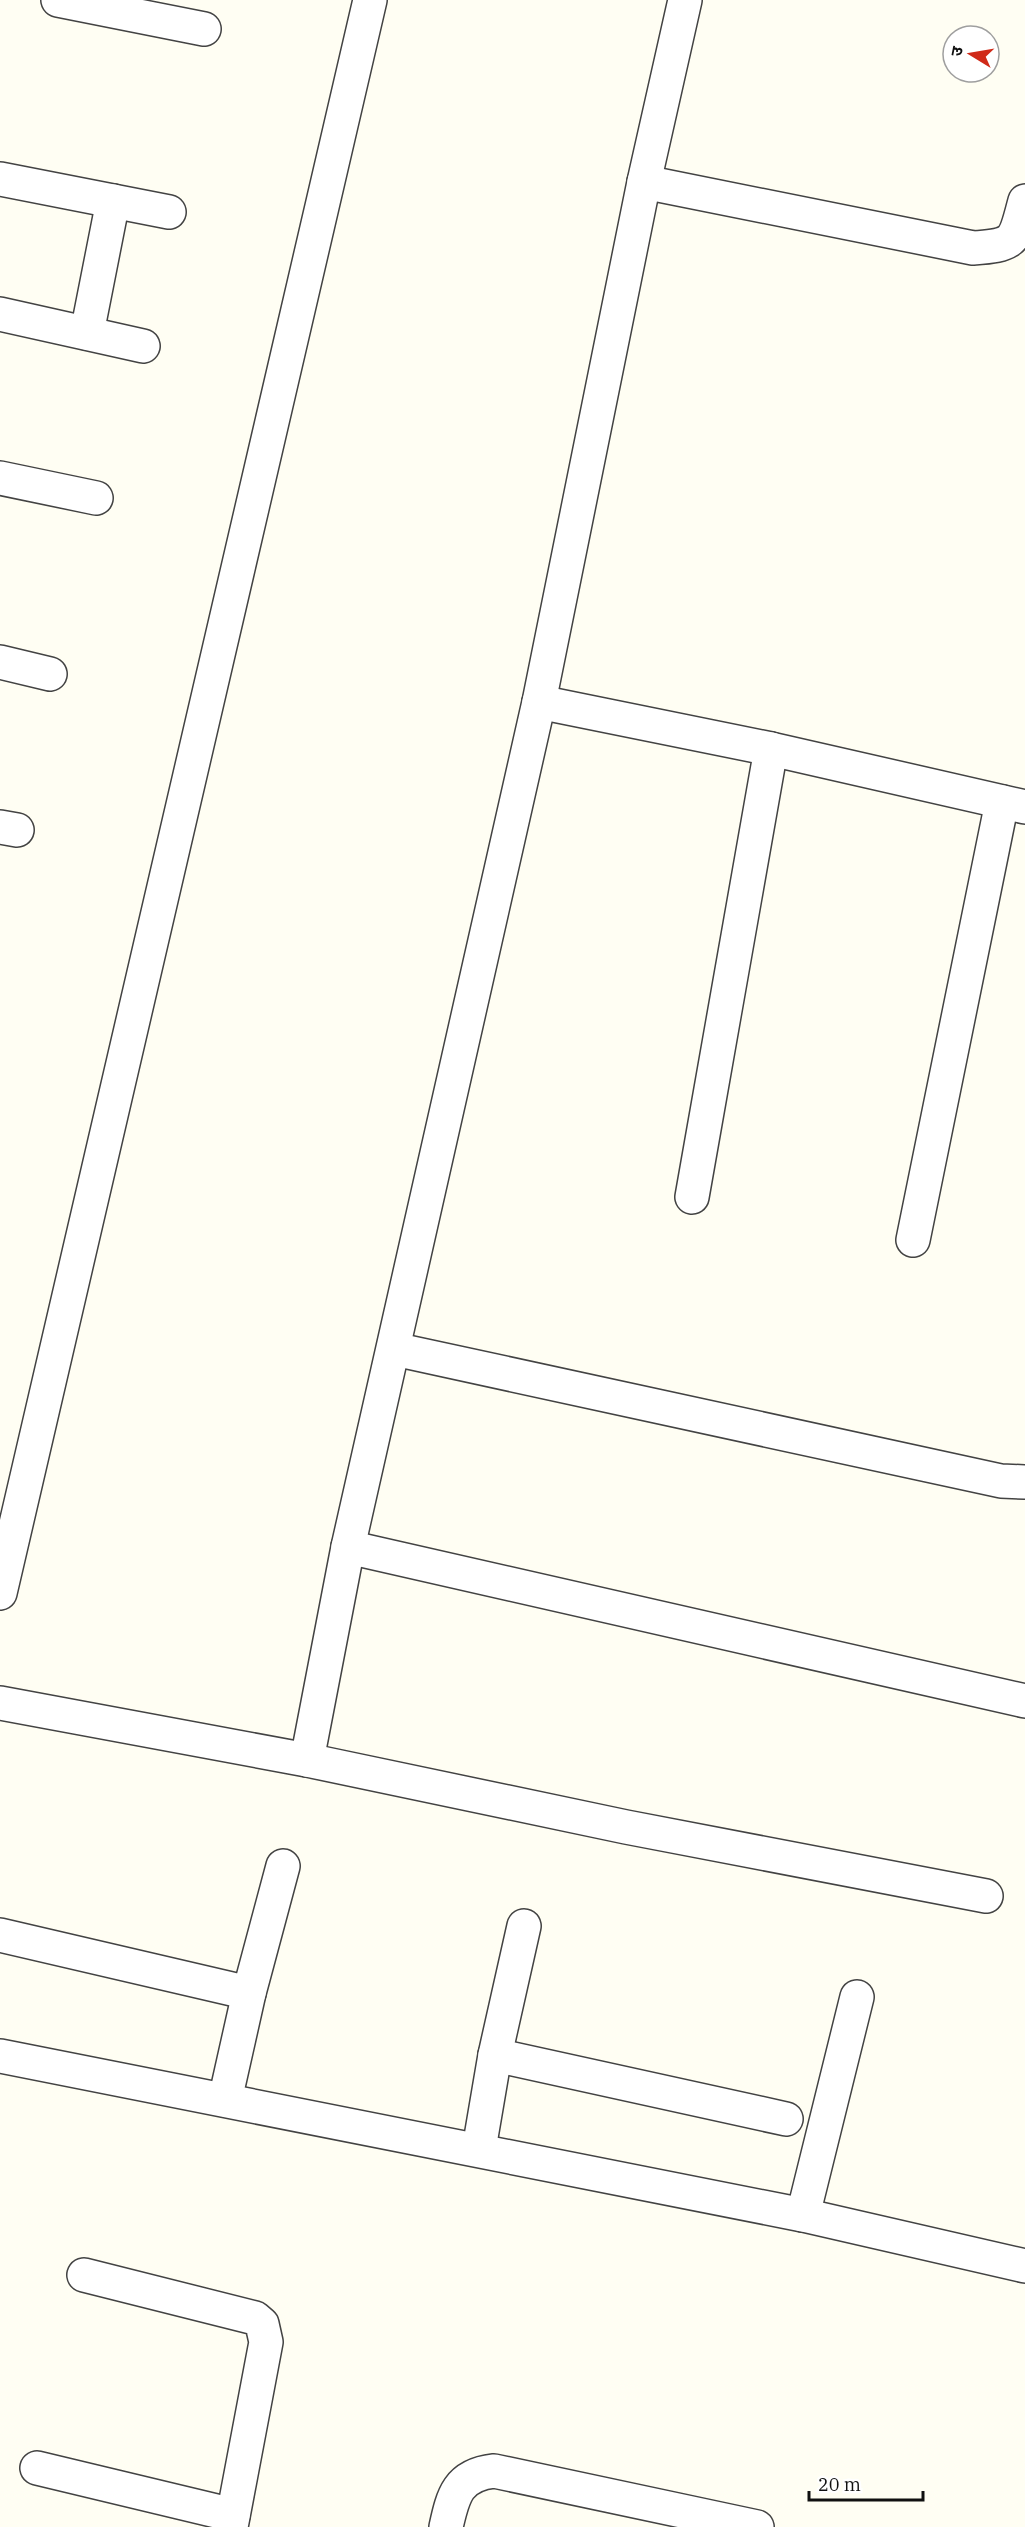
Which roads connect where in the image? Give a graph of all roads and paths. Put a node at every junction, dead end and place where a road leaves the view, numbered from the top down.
1 (58, 0) edge
2 (370, 0) edge
3 (685, 0) edge
4 (204, 29) dead end
5 (0, 179) edge
6 (644, 182) junction
7 (113, 201) junction
8 (1025, 201) edge
9 (169, 212) dead end
10 (0, 314) edge
11 (87, 333) junction
12 (143, 346) dead end
13 (0, 478) edge
14 (96, 498) dead end
15 (0, 662) edge
16 (50, 674) dead end
17 (539, 702) junction
18 (771, 749) junction
19 (1014, 805) edge
20 (693, 1197) dead end
21 (913, 1240) dead end
22 (394, 1349) junction
23 (1025, 1482) edge
24 (348, 1547) junction
25 (0, 1593) edge
26 (1025, 1701) edge
27 (0, 1703) edge
28 (307, 1760) junction
29 (283, 1866) dead end
30 (986, 1896) dead end
31 (524, 1926) dead end
32 (0, 1935) edge
33 (249, 1993) junction
34 (857, 1997) dead end
35 (495, 2055) junction
36 (0, 2056) edge
37 (225, 2100) junction
38 (786, 2120) dead end
39 (479, 2149) junction
40 (803, 2215) junction
41 (1025, 2266) edge
42 (84, 2275) dead end
43 (37, 2468) dead end
44 (232, 2521) edge
45 (446, 2527) edge
46 (757, 2527) edge

1 - 4 street
2 - 25 street
3 - 6 street
5 - 7 street
6 - 8 street
6 - 17 street
7 - 9 street
7 - 11 street
10 - 11 street
11 - 12 street
13 - 14 street
15 - 16 street
17 - 18 street
17 - 22 street
18 - 19 street
18 - 20 street
19 - 21 street
22 - 23 street
22 - 24 street
24 - 26 street
24 - 28 street
27 - 28 street
28 - 30 street
29 - 33 street
31 - 35 street
32 - 33 street
33 - 37 street
34 - 40 street
35 - 38 street
35 - 39 street
36 - 37 street
37 - 39 street
39 - 40 street
40 - 41 street
42 - 44 street
43 - 44 street
45 - 46 street

